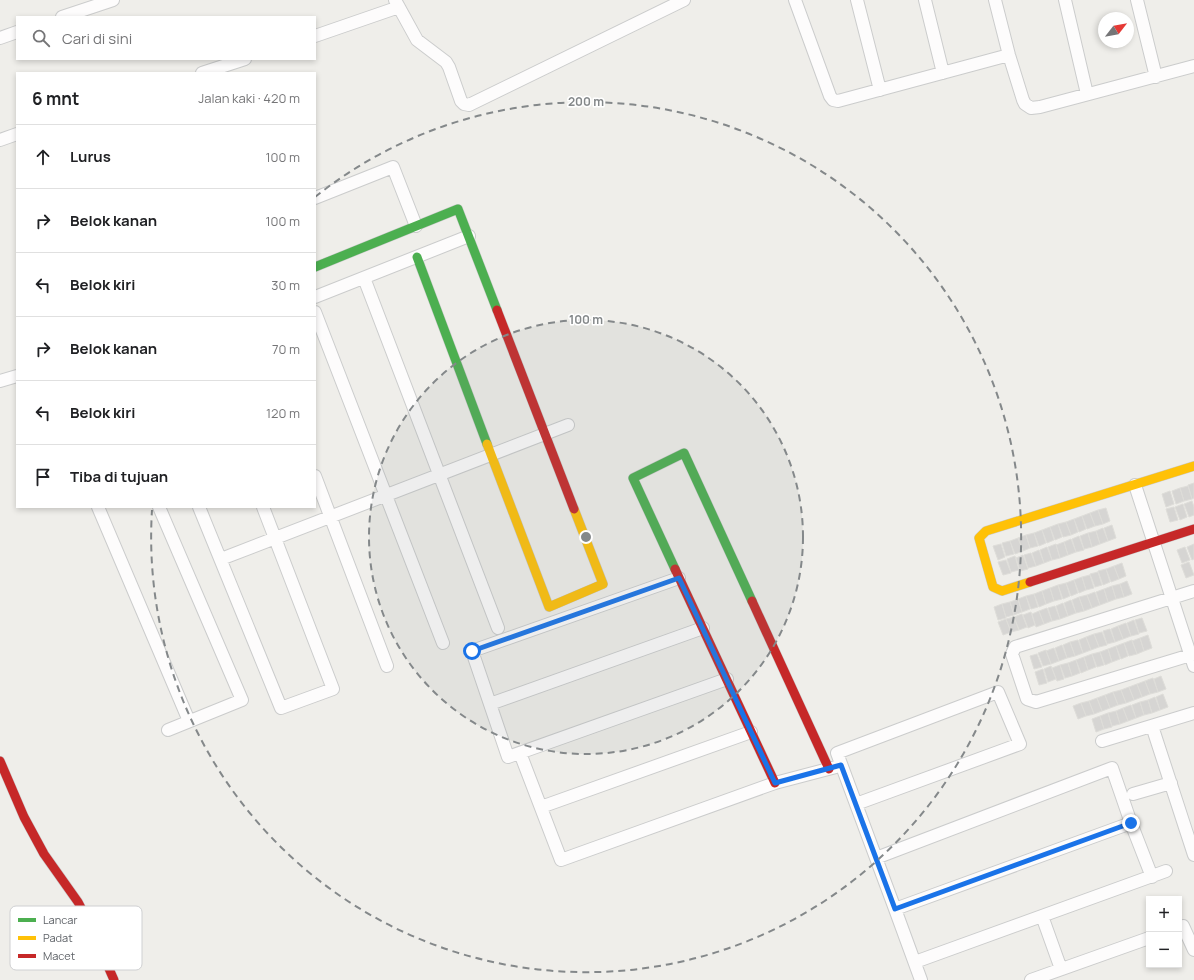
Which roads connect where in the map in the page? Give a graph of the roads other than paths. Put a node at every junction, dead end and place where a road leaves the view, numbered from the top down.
1 (113, 0) edge
2 (684, 0) edge
3 (795, 0) edge
4 (857, 0) edge
5 (925, 0) edge
6 (995, 0) edge
7 (1065, 0) edge
8 (1137, 0) edge
9 (397, 4) edge
10 (65, 16) edge
11 (16, 32) edge
12 (316, 36) edge
13 (0, 38) edge
14 (1009, 56) junction
15 (242, 60) edge
16 (1194, 66) edge
17 (205, 72) edge
18 (943, 73) junction
19 (1156, 77) junction
20 (880, 90) junction
21 (1087, 94) junction
22 (16, 134) edge
23 (0, 140) edge
24 (316, 198) edge
25 (416, 226) junction
26 (469, 236) junction
27 (417, 257) junction
28 (316, 267) edge
29 (364, 278) junction
30 (316, 297) edge
31 (316, 315) edge
32 (16, 376) edge
33 (0, 381) edge
34 (568, 425) dead end
35 (545, 434) junction
36 (492, 455) junction
37 (1194, 466) edge
38 (440, 475) junction
39 (316, 479) edge
40 (1135, 485) junction
41 (386, 496) junction
42 (98, 508) edge
43 (159, 508) edge
44 (199, 508) edge
45 (263, 508) edge
46 (331, 517) junction
47 (1194, 528) edge
48 (275, 538) junction
49 (1154, 541) junction
50 (221, 559) junction
51 (679, 578) junction
52 (1194, 591) edge
53 (1172, 598) junction
54 (498, 628) dead end
55 (703, 628) junction
56 (443, 642) dead end
57 (1193, 658) edge
58 (387, 666) dead end
59 (727, 679) junction
60 (490, 704) junction
61 (1194, 713) edge
62 (189, 721) junction
63 (1152, 726) junction
64 (168, 730) dead end
65 (751, 732) junction
66 (1102, 741) dead end
67 (520, 753) junction
68 (0, 761) edge
69 (841, 765) junction
70 (829, 769) junction
71 (775, 783) junction
72 (1171, 783) junction
73 (1133, 794) dead end
74 (856, 804) junction
75 (541, 808) junction
76 (1131, 823) junction
77 (1194, 855) edge
78 (876, 858) junction
79 (1166, 871) dead end
80 (1152, 876) junction
81 (80, 906) edge
82 (895, 909) junction
83 (1042, 916) junction
84 (1182, 926) edge
85 (1146, 939) edge
86 (1194, 950) edge
87 (915, 962) junction
88 (1061, 969) junction
89 (110, 970) edge
90 (114, 980) edge
91 (921, 980) edge
92 (1031, 980) edge

1 - 10 street
2 - 9 street
3 - 20 street
4 - 20 street
5 - 18 street
6 - 14 street
7 - 21 street
8 - 19 street
9 - 12 street
11 - 13 street
14 - 18 street
14 - 21 street
15 - 17 street
16 - 19 street
18 - 20 street
19 - 21 street
22 - 23 street
24 - 25 street
25 - 26 street
25 - 28 street
26 - 27 street
26 - 35 street
27 - 29 street
27 - 36 street
29 - 30 street
29 - 38 street
31 - 41 street
32 - 33 street
34 - 35 street
35 - 36 street
35 - 36 street
36 - 38 street
37 - 40 street
38 - 41 street
38 - 54 street
39 - 46 street
40 - 49 street
40 - 49 street
41 - 46 street
41 - 56 street
42 - 62 street
43 - 62 street
44 - 50 street
45 - 48 street
46 - 48 street
46 - 58 street
47 - 49 street
48 - 50 street
48 - 50 street
49 - 53 street
51 - 55 street
51 - 60 street
51 - 70 street
52 - 53 street
53 - 57 street
53 - 57 street
55 - 59 street
55 - 60 street
59 - 65 street
59 - 67 street
60 - 67 street
61 - 63 street
62 - 64 street
63 - 66 street
63 - 72 street
65 - 71 street
65 - 75 street
67 - 75 street
68 - 81 street
69 - 70 street
69 - 74 street
69 - 74 street
70 - 71 street
71 - 75 street
72 - 73 street
72 - 77 street
74 - 78 street
76 - 78 street
76 - 80 street
76 - 82 street
78 - 82 street
79 - 80 street
80 - 83 street
82 - 87 street
83 - 87 street
83 - 88 street
84 - 86 street
85 - 88 street
87 - 91 street
88 - 92 street
89 - 90 street

